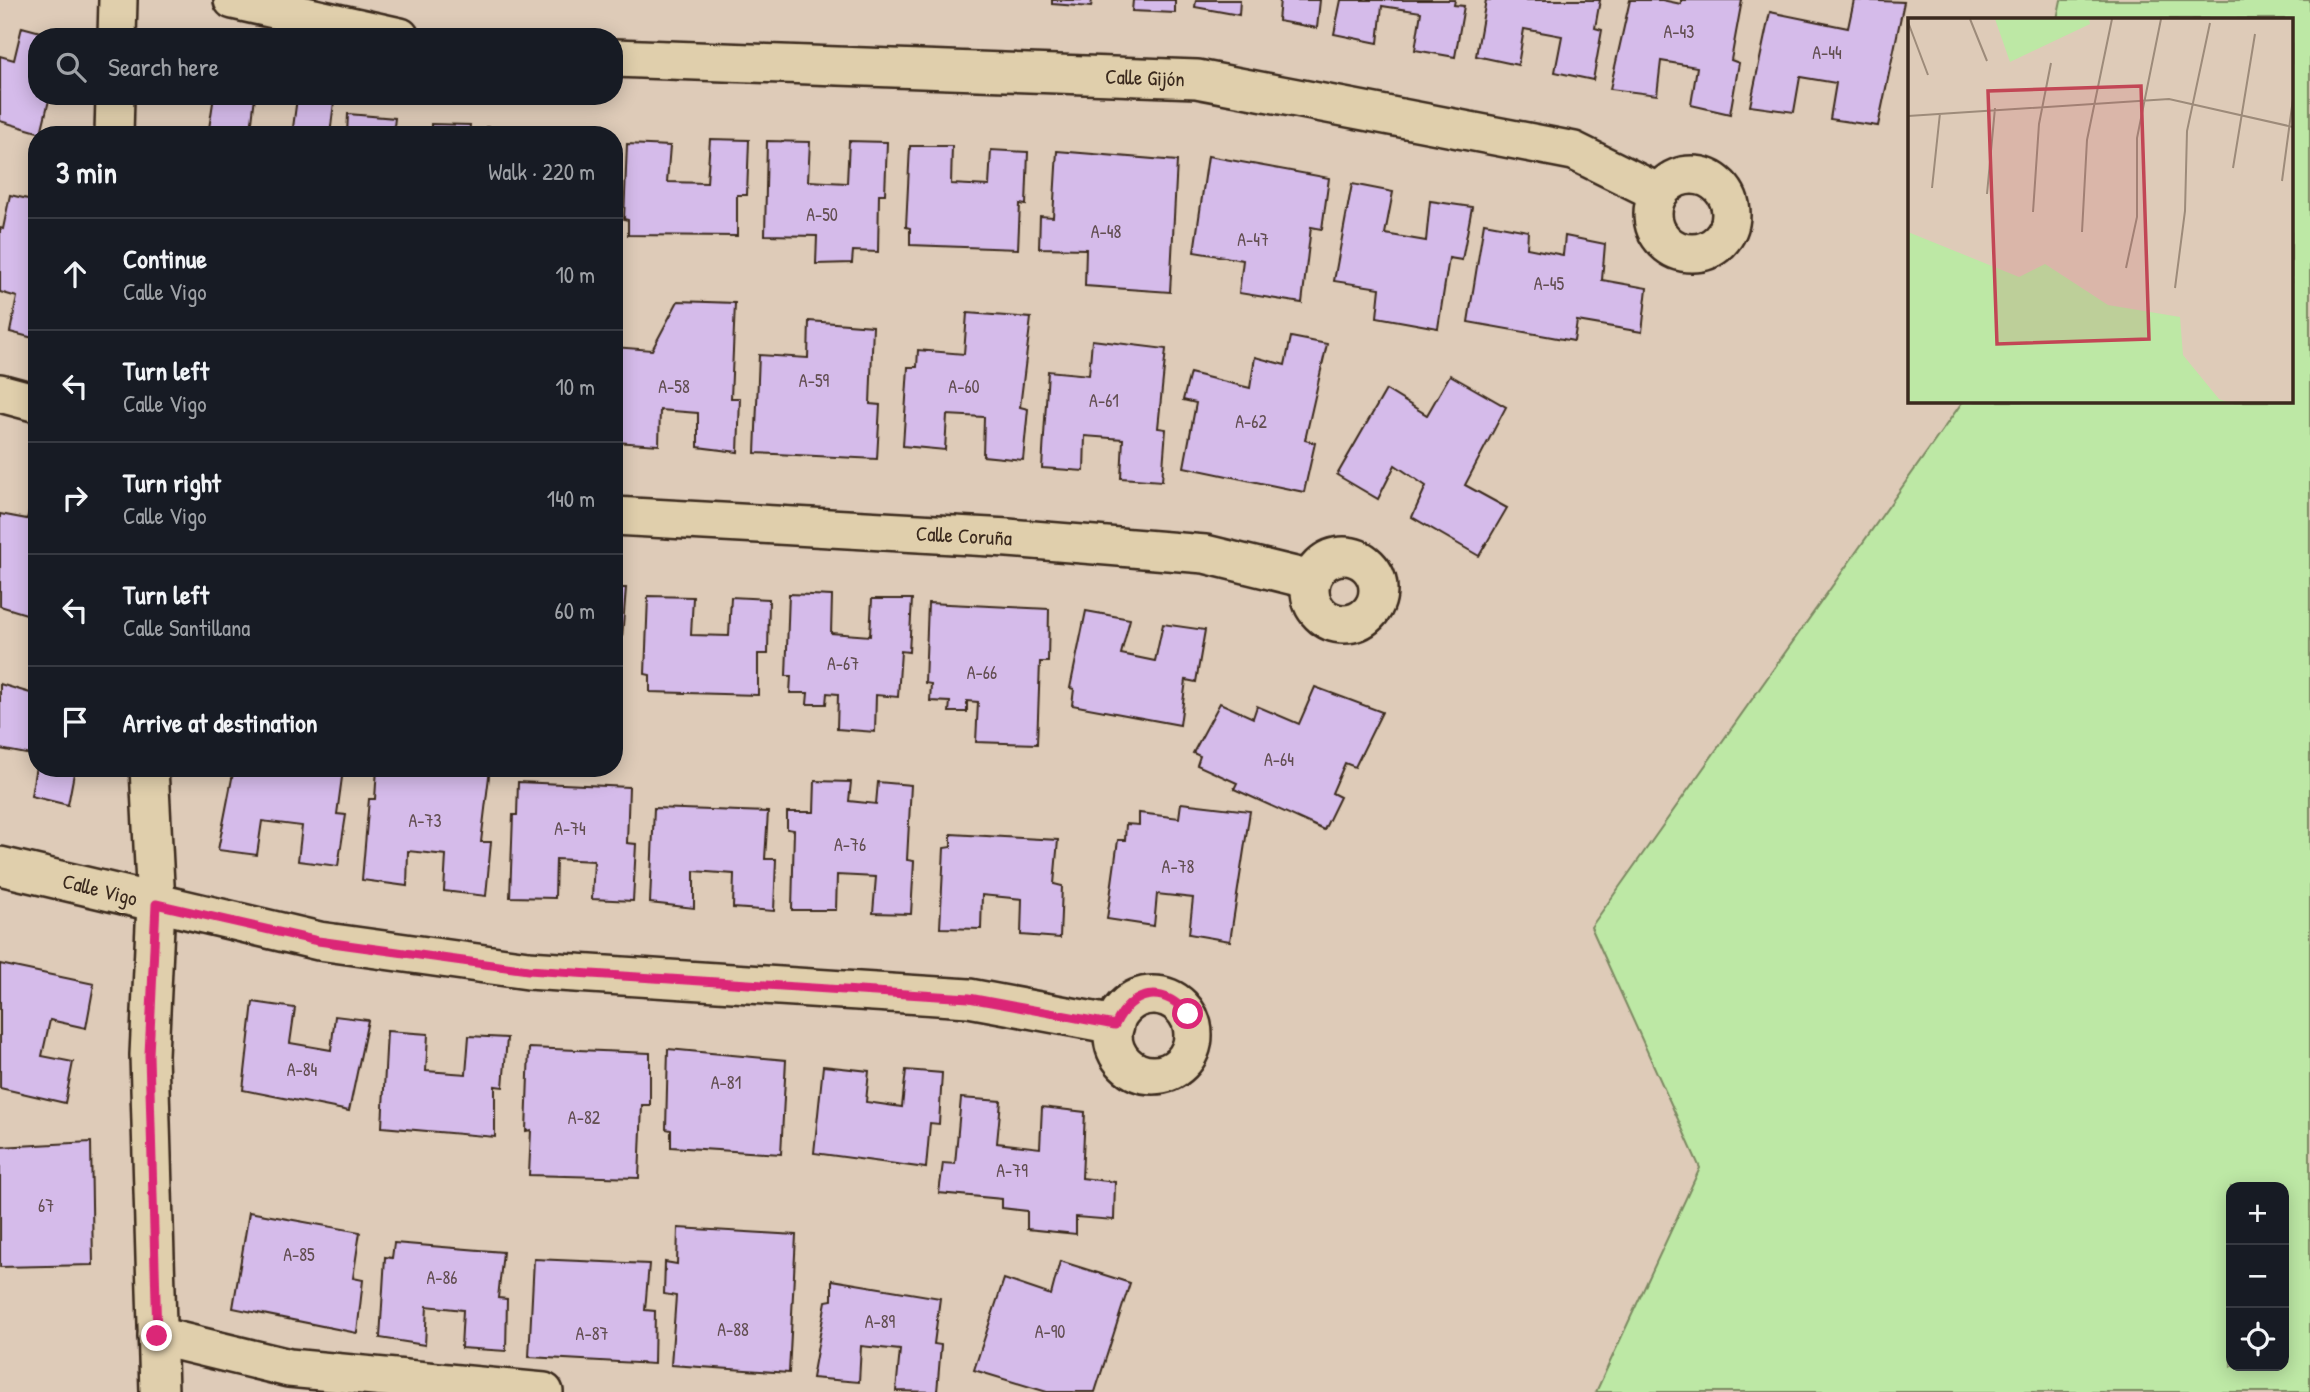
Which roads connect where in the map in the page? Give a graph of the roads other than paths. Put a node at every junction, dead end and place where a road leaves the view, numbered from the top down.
1 (118, 0) edge
2 (233, 0) edge
3 (117, 28) edge
4 (359, 28) edge
5 (623, 58) edge
6 (115, 105) edge
7 (114, 126) edge
8 (1659, 193) dead end
9 (0, 393) edge
10 (28, 400) edge
11 (623, 517) edge
12 (1311, 580) dead end
13 (149, 777) edge
14 (0, 866) edge
15 (156, 904) junction
16 (1115, 1025) dead end
17 (157, 1336) junction
18 (159, 1392) edge
19 (544, 1392) edge

1 - 3 street
2 - 4 street
5 - 8 street, Calle Gijón
6 - 7 street
9 - 10 street
11 - 12 street, Calle Coruña
13 - 15 street
14 - 15 street, Calle Vigo
15 - 16 street, Calle Vigo
15 - 17 street
17 - 18 street
17 - 19 street

